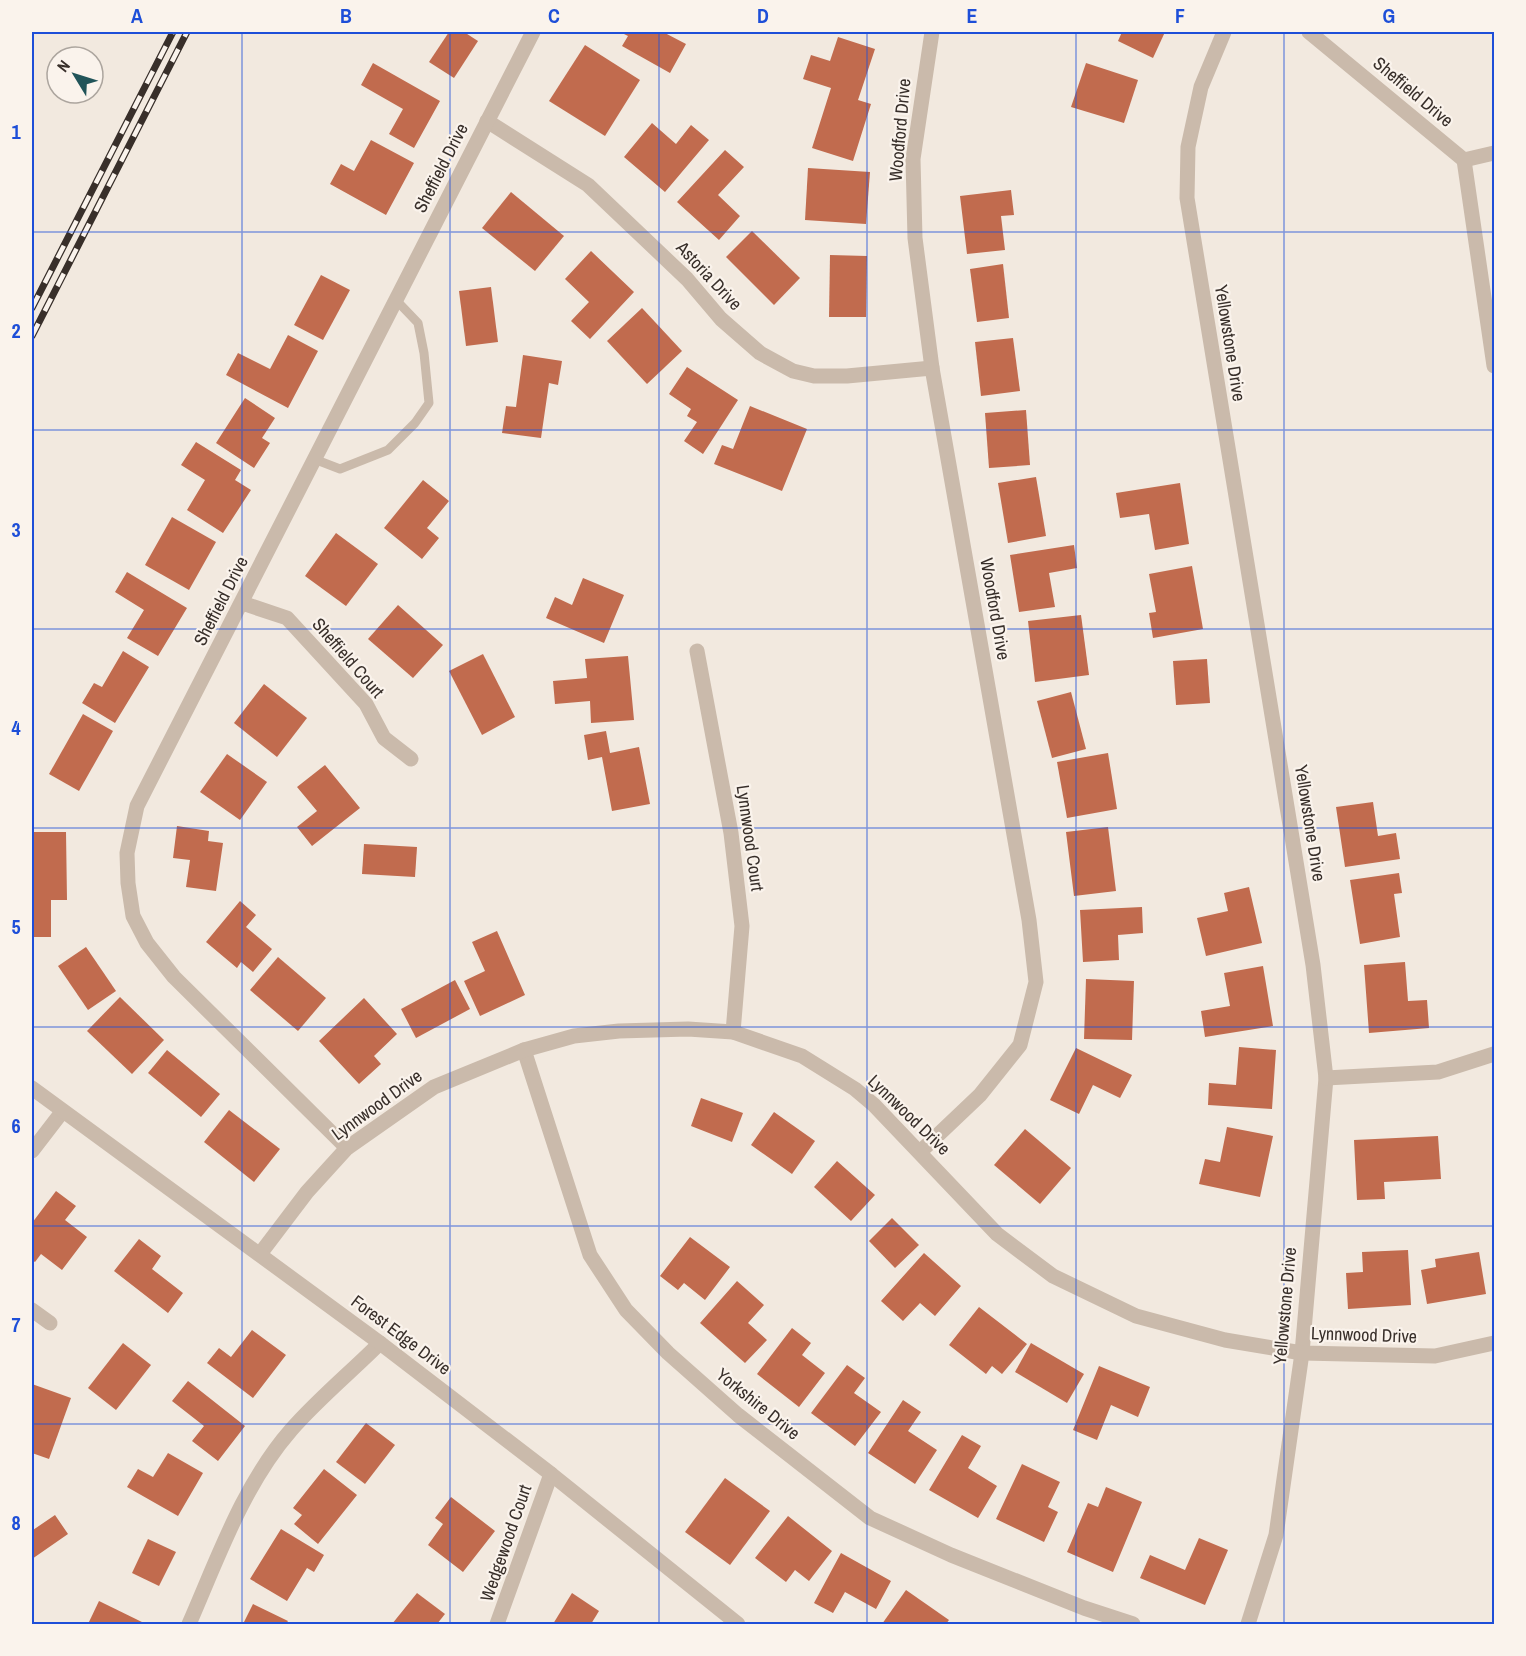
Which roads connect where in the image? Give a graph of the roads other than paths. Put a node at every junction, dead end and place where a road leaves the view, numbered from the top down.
1 (533, 32) edge
2 (932, 32) edge
3 (1224, 32) edge
4 (1309, 32) edge
5 (487, 121) junction
6 (1494, 153) edge
7 (1464, 160) junction
8 (396, 300) junction
9 (1494, 366) edge
10 (932, 368) junction
11 (314, 459) junction
12 (242, 603) junction
13 (697, 651) dead end
14 (411, 759) dead end
15 (733, 1032) junction
16 (524, 1050) junction
17 (1494, 1054) edge
18 (1326, 1078) junction
19 (32, 1088) edge
20 (62, 1112) junction
21 (347, 1148) junction
22 (32, 1151) edge
23 (920, 1152) junction
24 (260, 1254) junction
25 (32, 1310) edge
26 (50, 1323) dead end
27 (380, 1343) junction
28 (1494, 1344) edge
29 (1302, 1353) junction
30 (550, 1474) junction
31 (189, 1624) edge
32 (497, 1624) edge
33 (738, 1624) edge
34 (1133, 1624) edge
35 (1248, 1624) edge

1 - 5 street, Sheffield Drive
2 - 10 street, Woodford Drive
3 - 18 street, Yellowstone Drive
4 - 7 street, Sheffield Drive
5 - 8 street, Sheffield Drive
5 - 10 street, Astoria Drive
6 - 7 street
7 - 9 street
8 - 11 street, Sheffield Drive
8 - 11 lane
10 - 23 street, Woodford Drive
11 - 12 street, Sheffield Drive
12 - 14 street, Sheffield Court
12 - 21 street, Sheffield Drive
13 - 15 street, Lynnwood Court
15 - 16 street, Lynnwood Drive
15 - 23 street, Lynnwood Drive
16 - 21 street, Lynnwood Drive
16 - 34 street, Yorkshire Drive
17 - 18 street
18 - 29 street, Yellowstone Drive
19 - 20 street, Forest Edge Drive
20 - 22 street
20 - 24 street, Forest Edge Drive
21 - 24 street, Lynnwood Drive
23 - 29 street, Lynnwood Drive
24 - 27 street, Forest Edge Drive
25 - 26 street
27 - 30 street, Forest Edge Drive
27 - 31 street
28 - 29 street, Lynnwood Drive
29 - 35 street, Yellowstone Drive
30 - 32 street, Wedgewood Court
30 - 33 street, Forest Edge Drive

